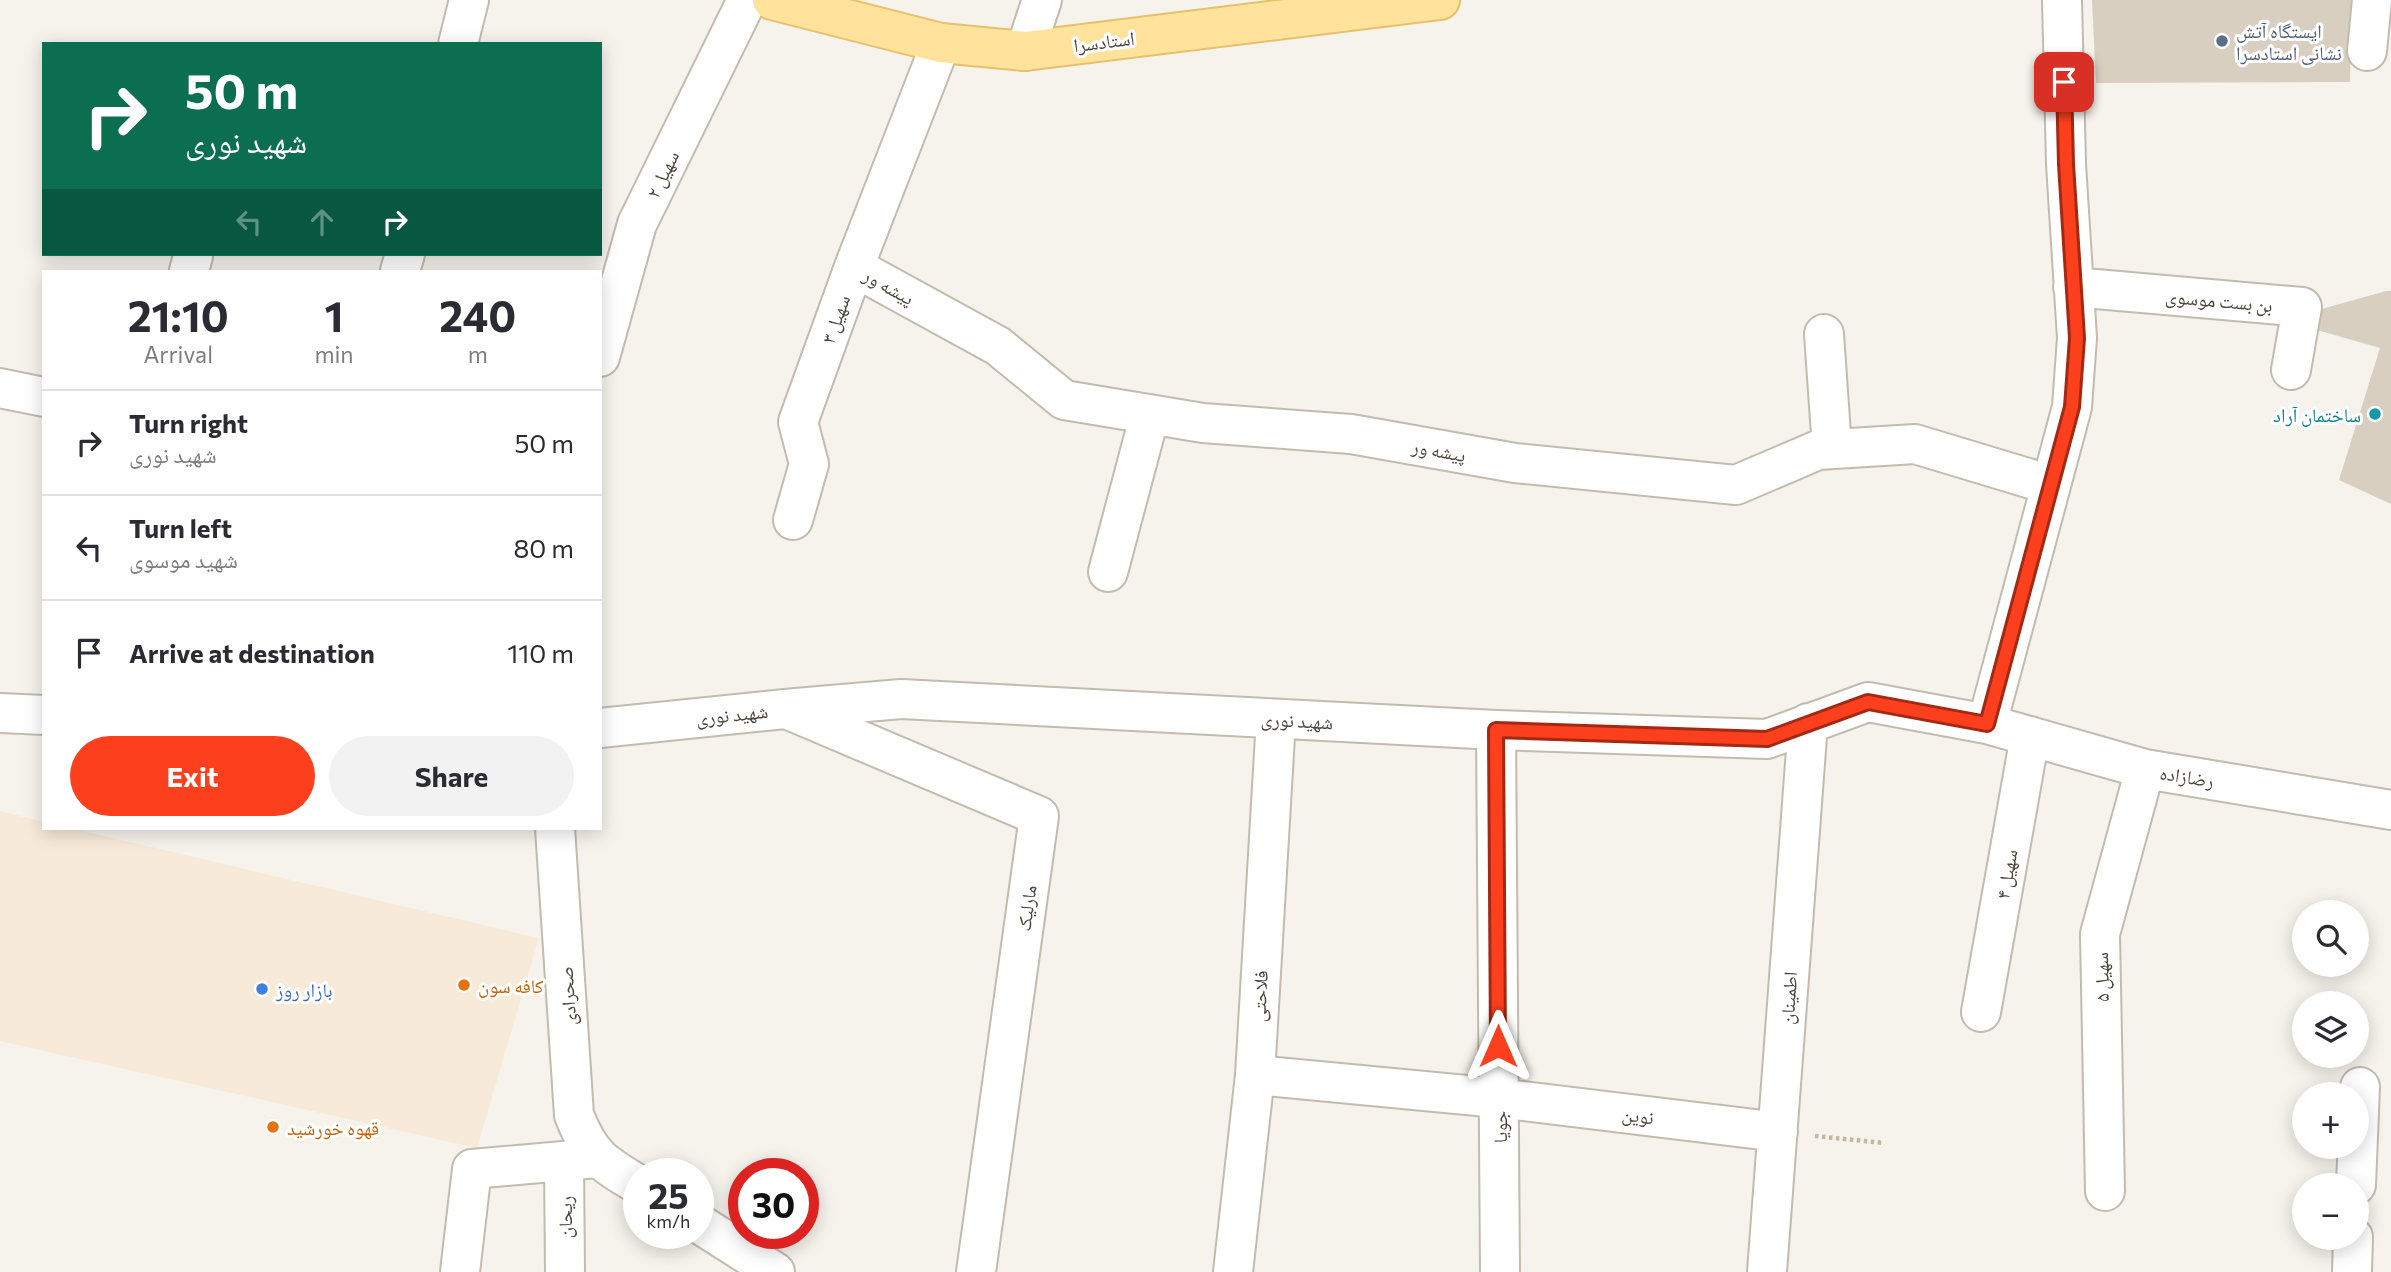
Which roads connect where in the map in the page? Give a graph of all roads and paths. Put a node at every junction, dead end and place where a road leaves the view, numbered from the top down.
1 (469, 0) edge
2 (747, 0) edge
3 (772, 0) edge
4 (1042, 0) edge
5 (1440, 0) edge
6 (2062, 0) edge
7 (2372, 0) edge
8 (458, 42) edge
9 (941, 43) junction
10 (1025, 51) junction
11 (2367, 51) dead end
12 (854, 267) junction
13 (2073, 287) junction
14 (1825, 334) dead end
15 (602, 350) edge
16 (2291, 370) dead end
17 (0, 388) edge
18 (42, 397) edge
19 (1150, 414) junction
20 (1832, 449) junction
21 (2052, 485) junction
22 (793, 520) dead end
23 (1108, 572) dead end
24 (785, 709) junction
25 (0, 713) edge
26 (42, 715) edge
27 (1276, 719) junction
28 (1808, 723) junction
29 (1987, 724) junction
30 (602, 728) edge
31 (1496, 730) junction
32 (2030, 736) junction
33 (2145, 769) junction
34 (2391, 810) edge
35 (555, 830) edge
36 (1981, 1012) dead end
37 (1255, 1075) junction
38 (1499, 1098) junction
39 (1778, 1132) junction
40 (1884, 1143) dead end
41 (580, 1160) junction
42 (623, 1178) edge
43 (2105, 1191) dead end
44 (714, 1233) edge
45 (2353, 1250) edge
46 (460, 1272) edge
47 (565, 1272) edge
48 (775, 1272) edge
49 (976, 1272) edge
50 (1233, 1272) edge
51 (1500, 1272) edge
52 (1767, 1272) edge
53 (2352, 1272) edge

1 - 8 street
2 - 15 street, سهیل ۲
3 - 9 main road, استادسرا
4 - 10 street
5 - 10 main road, استادسرا
6 - 13 street
7 - 11 street
9 - 10 main road, استادسرا
9 - 12 street, سهیل ۳
12 - 19 street, پیشه ور
12 - 22 street, سهیل ۳
13 - 16 street, بن بست موسوی
13 - 21 street
14 - 20 street
17 - 18 street
19 - 20 street, پیشه ور
19 - 23 street
20 - 21 street, پیشه ور
21 - 29 street
24 - 27 street, شهید نوری
24 - 30 street, شهید نوری
24 - 49 street, مارلیک
25 - 26 street
27 - 31 street, شهید نوری
27 - 37 street, فلاحتی
28 - 29 street, شهید نوری
28 - 31 street, شهید نوری
28 - 39 street, اطمینان
29 - 32 street, رضازاده
31 - 38 street, جویا
32 - 33 street, رضازاده
32 - 36 street, سهیل ۴
33 - 34 street, رضازاده
33 - 43 street, سهیل ۵
35 - 41 street, صحرادی
37 - 38 street, نوین
37 - 50 street, فلاحتی
38 - 39 street, نوین
38 - 51 street, جویا
39 - 40 path
39 - 52 street, اطمینان
41 - 42 street
41 - 46 street
41 - 47 street, ریحان
44 - 48 street
45 - 53 street

